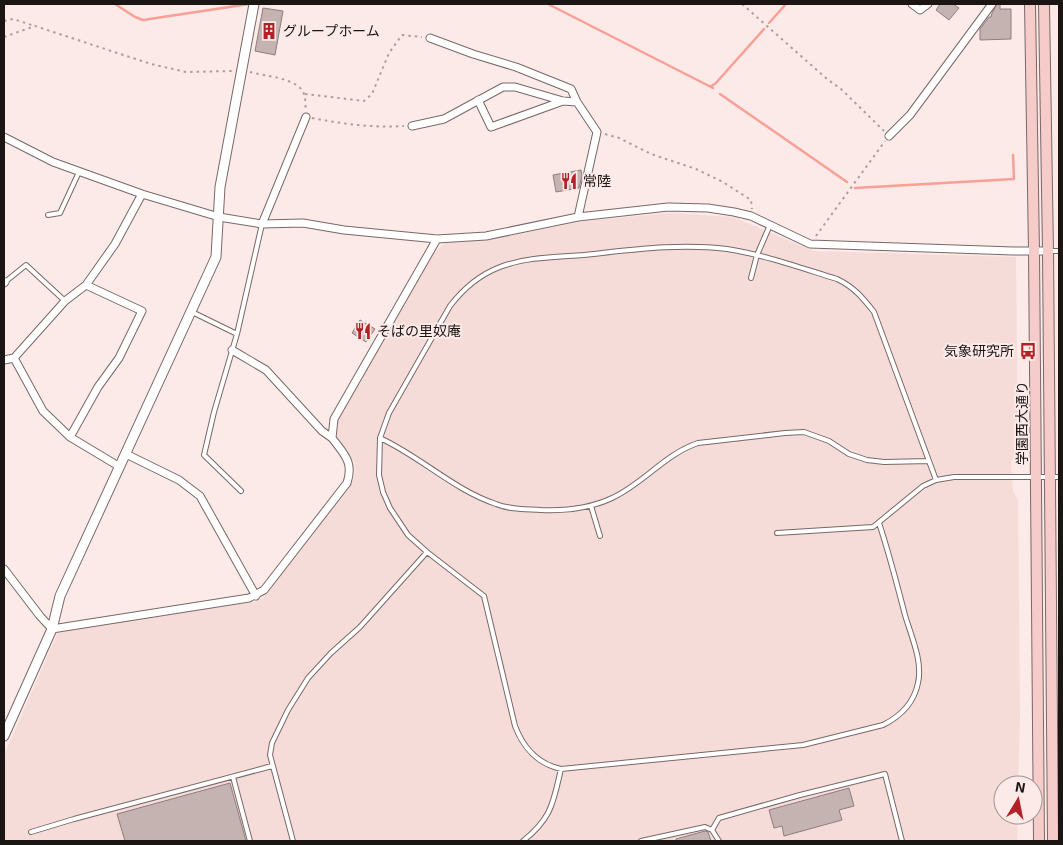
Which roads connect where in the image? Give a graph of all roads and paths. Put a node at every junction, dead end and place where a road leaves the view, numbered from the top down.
1 (254, 4) edge
2 (742, 4) edge
3 (912, 4) edge
4 (928, 4) edge
5 (992, 4) edge
6 (1030, 4) edge
7 (1044, 4) edge
8 (4, 22) edge
9 (35, 26) junction
10 (4, 37) edge
11 (430, 38) joint
12 (242, 71) junction
13 (304, 94) junction
14 (478, 100) junction
15 (563, 101) junction
16 (577, 102) junction
17 (306, 117) junction
18 (412, 126) joint
19 (598, 132) junction
20 (889, 136) junction
21 (4, 137) edge
22 (79, 172) junction
23 (142, 194) junction
24 (48, 215) dead end
25 (751, 216) junction
26 (219, 217) junction
27 (578, 217) junction
28 (262, 224) junction
29 (770, 225) junction
30 (437, 239) junction
31 (810, 244) junction
32 (1034, 251) junction
33 (1048, 251) junction
34 (1059, 251) edge
35 (757, 255) junction
36 (751, 278) dead end
37 (5, 282) edge
38 (86, 285) junction
39 (65, 301) junction
40 (191, 312) junction
41 (237, 334) junction
42 (232, 350) junction
43 (14, 358) junction
44 (4, 360) edge
45 (70, 436) junction
46 (332, 438) junction
47 (380, 438) junction
48 (126, 454) junction
49 (928, 461) junction
50 (120, 467) junction
51 (1036, 477) junction
52 (1054, 477) edge
53 (936, 480) junction
54 (241, 491) dead end
55 (592, 506) junction
56 (879, 523) junction
57 (777, 534) dead end
58 (600, 536) dead end
59 (426, 552) junction
60 (4, 569) edge
61 (256, 596) junction
62 (52, 629) junction
63 (4, 736) edge
64 (272, 766) junction
65 (561, 769) junction
66 (234, 777) junction
67 (712, 830) junction
68 (32, 832) dead end
69 (250, 841) edge
70 (293, 841) edge
71 (524, 841) edge
72 (641, 841) edge
73 (719, 841) edge
74 (902, 841) edge
75 (1039, 841) edge
76 (1053, 841) edge

1 - 12 street
2 - 20 path
3 - 4 street
5 - 20 street
6 - 32 main road, 学園西大通り
7 - 33 main road, 学園西大通り
8 - 9 path
9 - 10 path
9 - 12 path
11 - 13 path
11 - 16 street
12 - 13 path
12 - 26 street
13 - 17 path
14 - 15 street
14 - 15 street
14 - 18 street
15 - 16 street
16 - 19 street
17 - 18 path
17 - 28 street
19 - 25 path
19 - 27 street
20 - 31 path
21 - 22 street
22 - 23 street
22 - 24 lane
23 - 26 street
23 - 38 street
25 - 27 street
25 - 29 street
26 - 28 street
26 - 40 street
27 - 30 street
28 - 30 street
28 - 41 lane
29 - 31 street
29 - 35 lane
30 - 46 street
31 - 32 street
32 - 33 street
32 - 51 main road, 学園西大通り
33 - 34 lane
33 - 52 main road, 学園西大通り
35 - 36 lane
35 - 47 lane
35 - 49 lane
37 - 39 lane
38 - 39 street
38 - 45 street
39 - 43 street
40 - 41 lane
40 - 48 street
41 - 42 lane
42 - 46 street
42 - 54 lane
43 - 44 street
43 - 45 street
45 - 50 street
46 - 61 street
47 - 55 lane
47 - 59 lane
48 - 50 street
48 - 61 street
49 - 53 lane
49 - 55 lane
50 - 62 street
51 - 52 lane
51 - 53 lane
51 - 75 main road, 学園西大通り
52 - 76 main road, 学園西大通り
53 - 56 lane
55 - 58 lane
56 - 57 lane
56 - 65 lane
59 - 64 lane
59 - 65 lane
60 - 62 street
61 - 62 street
62 - 63 street
64 - 66 lane
64 - 70 lane
65 - 71 lane
66 - 68 lane
66 - 69 lane
67 - 72 lane
67 - 73 lane
67 - 74 lane

